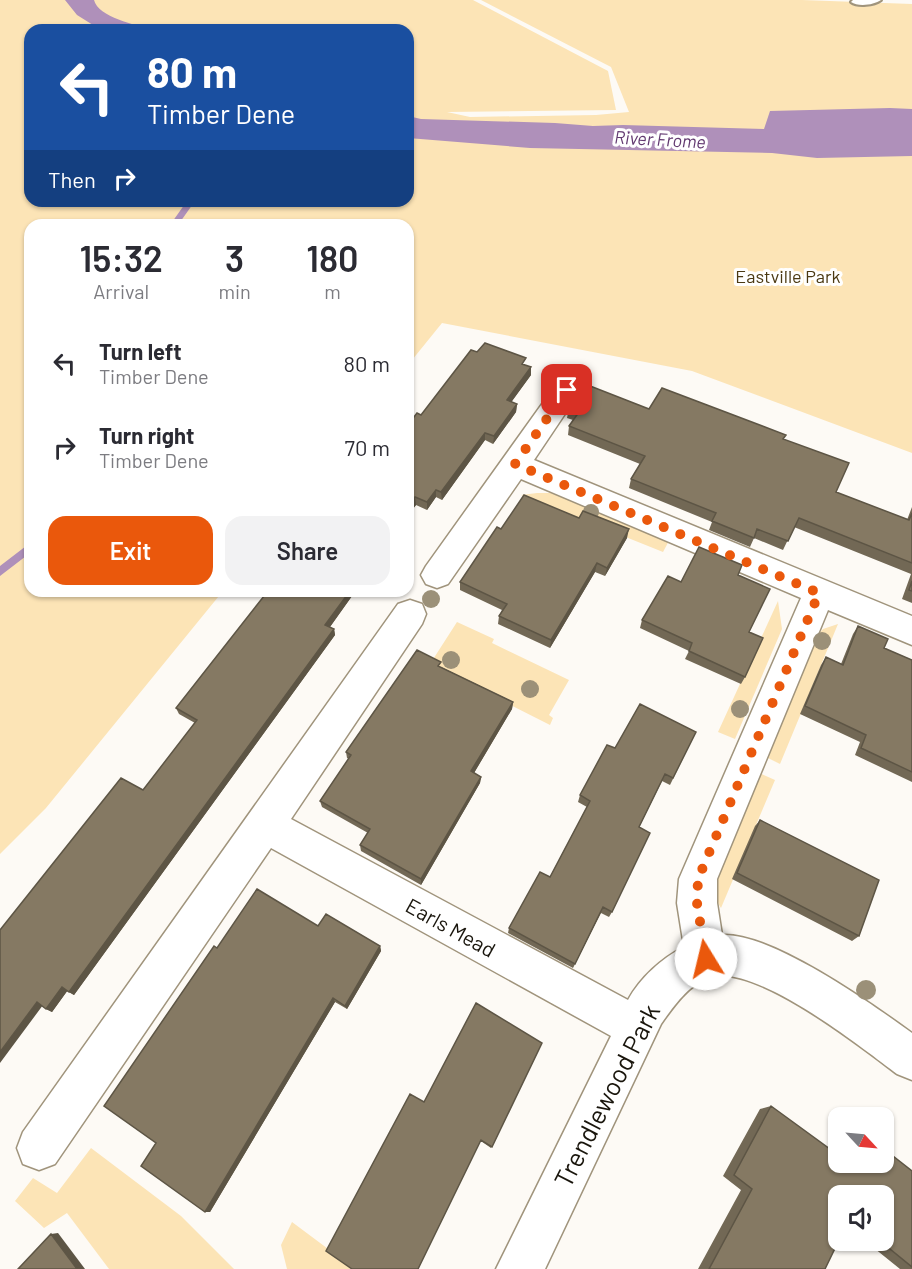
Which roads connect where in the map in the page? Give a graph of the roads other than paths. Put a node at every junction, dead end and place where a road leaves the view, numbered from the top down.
1 (876, 0) edge
2 (856, 2) dead end
3 (567, 390) dead end
4 (515, 464) junction
5 (437, 575) dead end
6 (819, 593) junction
7 (410, 614) dead end
8 (912, 631) edge
9 (265, 825) junction
10 (706, 959) junction
11 (638, 1028) junction
12 (910, 1057) edge
13 (39, 1148) dead end
14 (520, 1269) edge

1 - 2 lane
3 - 4 street
4 - 5 street
4 - 6 street
6 - 8 street
6 - 10 street
7 - 9 street
9 - 11 street, Earls Mead
9 - 13 street
10 - 11 street, Trendlewood Park
10 - 12 street, Trendlewood Park
11 - 14 street, Trendlewood Park

